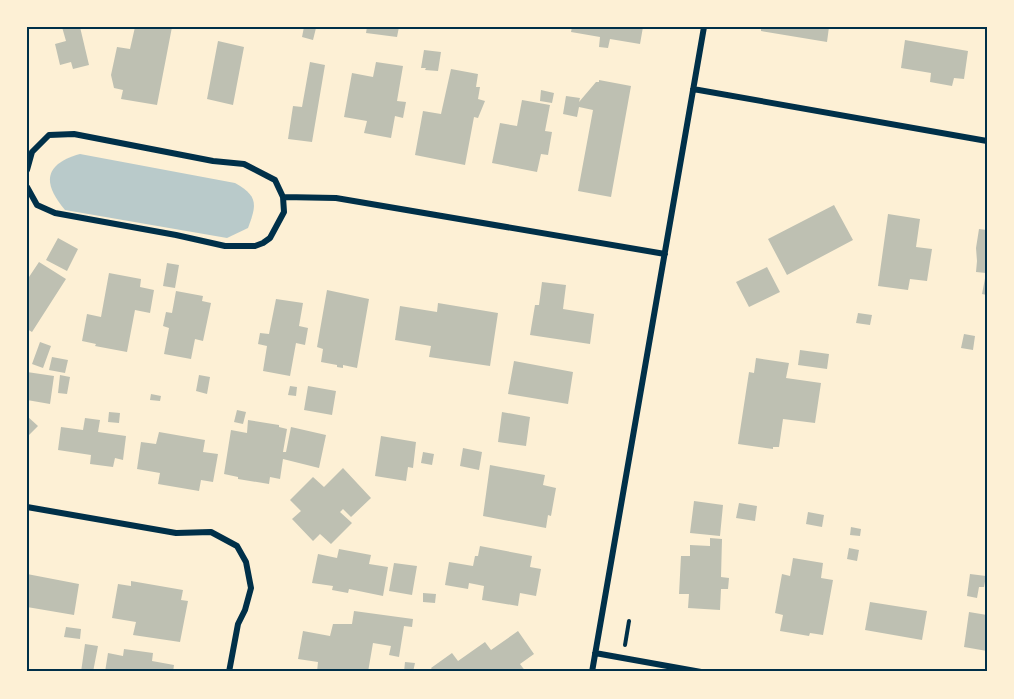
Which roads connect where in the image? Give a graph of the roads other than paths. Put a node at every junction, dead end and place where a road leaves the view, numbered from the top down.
1 (704, 27) edge
2 (693, 89) junction
3 (987, 141) edge
4 (27, 170) edge
5 (27, 187) edge
6 (283, 197) junction
7 (665, 254) junction
8 (27, 507) edge
9 (595, 653) junction
10 (229, 672) edge
11 (592, 672) edge
12 (701, 672) edge

1 - 2 street
2 - 3 street
2 - 7 street
4 - 6 street
5 - 6 street
6 - 7 street
7 - 9 street
8 - 10 street
9 - 11 street
9 - 12 street

